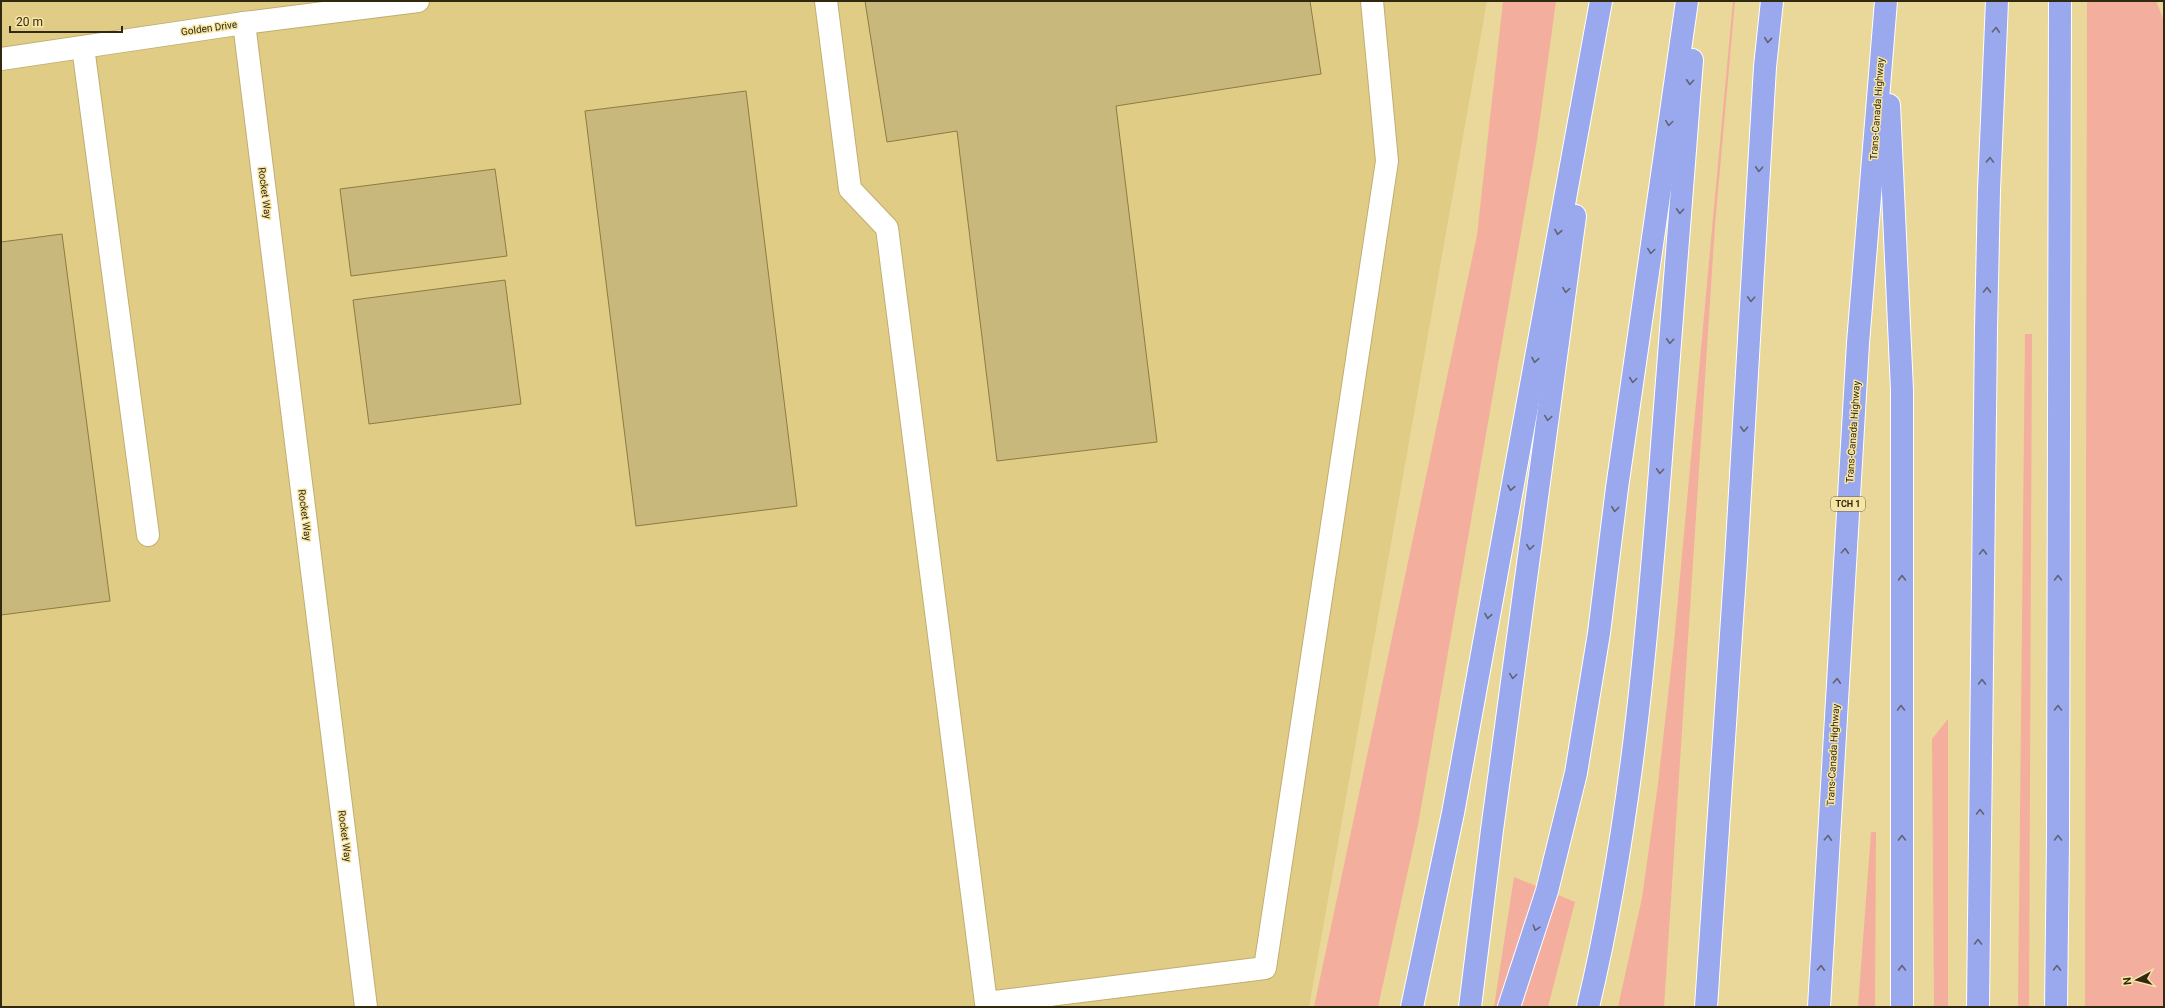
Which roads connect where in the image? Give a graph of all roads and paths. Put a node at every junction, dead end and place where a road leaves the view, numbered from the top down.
1 (418, 1) edge
2 (826, 1) edge
3 (1372, 1) edge
4 (1602, 1) edge
5 (1687, 1) edge
6 (1697, 1) edge
7 (1772, 1) edge
8 (1997, 1) edge
9 (2060, 1) edge
10 (1885, 6) edge
11 (244, 23) junction
12 (83, 47) junction
13 (1, 59) edge
14 (148, 535) dead end
15 (366, 1007) edge
16 (1412, 1007) edge
17 (1470, 1007) edge
18 (1509, 1007) edge
19 (1588, 1007) edge
20 (1706, 1007) edge
21 (1819, 1007) edge
22 (1902, 1007) edge
23 (1978, 1007) edge
24 (2056, 1007) edge

1 - 11 street, Golden Drive
2 - 3 street
4 -> 16 highway
4 -> 17 highway
5 -> 18 highway
6 -> 19 highway
7 -> 20 highway
23 -> 8 highway
24 -> 9 highway
21 -> 10 highway, Trans-Canada Highway / TCH 1
22 -> 10 highway
11 - 12 street, Golden Drive
11 - 15 street, Rocket Way
12 - 13 street, Golden Drive
12 - 14 street

